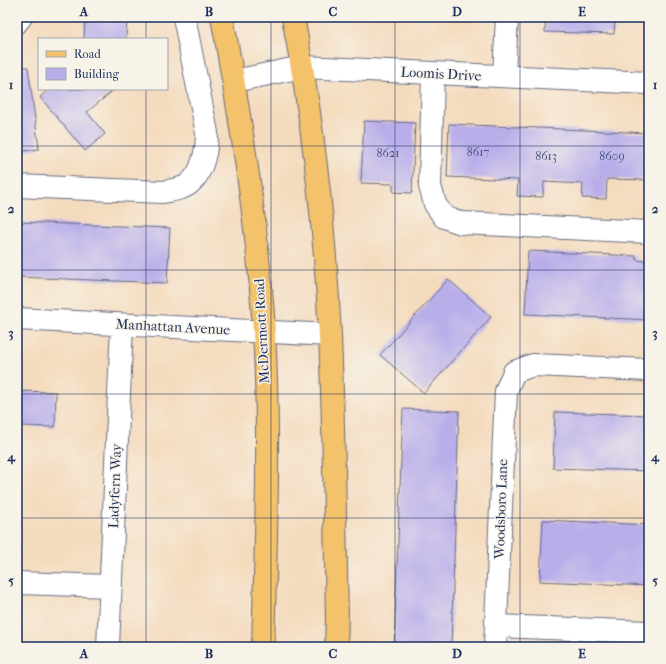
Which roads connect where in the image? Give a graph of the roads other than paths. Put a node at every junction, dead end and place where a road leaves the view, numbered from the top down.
1 (21, 17) edge
2 (184, 17) edge
3 (222, 17) edge
4 (293, 17) edge
5 (507, 17) edge
6 (17, 22) edge
7 (302, 67) junction
8 (433, 73) junction
9 (504, 76) junction
10 (234, 81) junction
11 (649, 83) edge
12 (17, 186) edge
13 (649, 232) edge
14 (17, 319) edge
15 (122, 325) junction
16 (264, 332) junction
17 (330, 335) junction
18 (649, 370) edge
19 (17, 583) edge
20 (111, 586) junction
21 (649, 632) edge
22 (496, 637) edge
23 (108, 647) edge
24 (263, 647) edge
25 (336, 647) edge

1 - 6 street
2 - 12 street
3 - 10 main road, McDermott Road
4 - 7 main road
5 - 9 street
7 - 8 street, Loomis Drive
7 - 10 street, Loomis Drive
7 - 17 main road
8 - 9 street, Loomis Drive
8 - 13 street
9 - 11 street, Loomis Drive
10 - 16 main road, McDermott Road
14 - 15 street, Manhattan Avenue
15 - 16 street, Manhattan Avenue
15 - 20 street, Ladyfern Way
16 - 17 street, Manhattan Avenue
16 - 24 main road, McDermott Road
17 - 25 main road
18 - 22 street, Woodsboro Lane
19 - 20 street
20 - 23 street, Ladyfern Way
21 - 22 street

